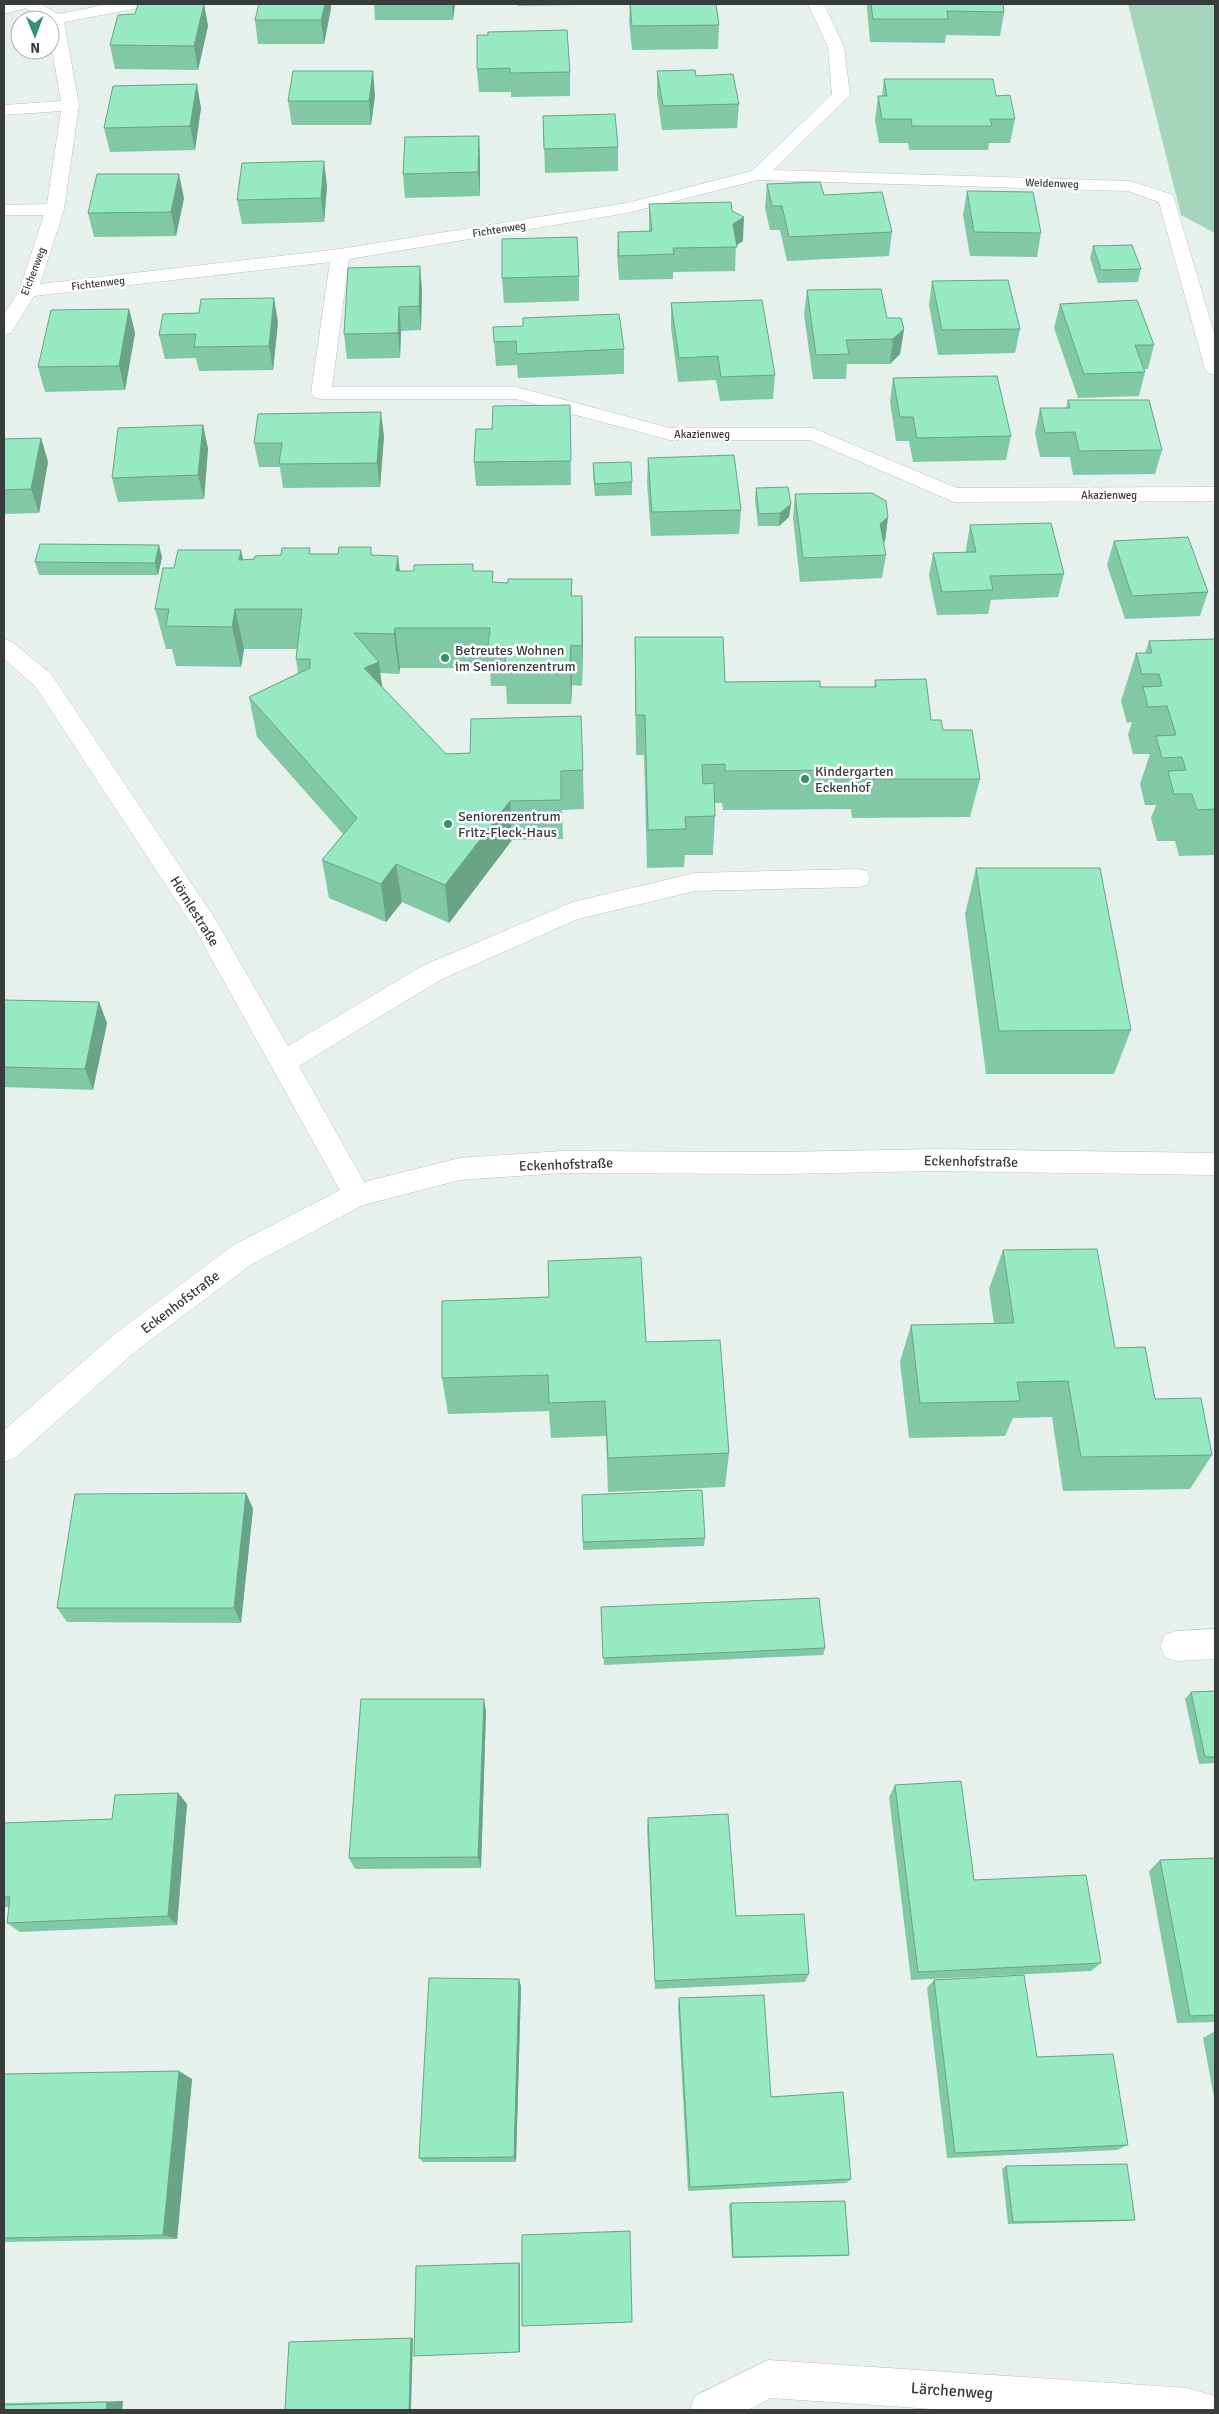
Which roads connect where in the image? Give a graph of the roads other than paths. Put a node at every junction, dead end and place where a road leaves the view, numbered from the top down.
1 (23, 4) edge
2 (134, 4) edge
3 (816, 4) edge
4 (4, 9) edge
5 (60, 18) edge
6 (60, 48) edge
7 (70, 105) junction
8 (4, 110) edge
9 (758, 175) junction
10 (55, 209) junction
11 (4, 210) edge
12 (340, 255) junction
13 (28, 291) junction
14 (4, 329) edge
15 (1215, 369) edge
16 (1215, 494) edge
17 (4, 647) edge
18 (858, 878) dead end
19 (284, 1062) junction
20 (1215, 1164) edge
21 (357, 1195) junction
22 (4, 1448) edge
23 (1215, 1644) edge
24 (1176, 1646) dead end
25 (709, 2410) edge
26 (1202, 2410) edge

1 - 4 street
2 - 5 street
3 - 9 street, Fichtenweg
6 - 7 street, Eichenweg
7 - 8 street
7 - 10 street, Eichenweg
9 - 12 street, Fichtenweg
9 - 15 street, Weidenweg
10 - 11 street
10 - 13 street, Eichenweg
12 - 13 street, Fichtenweg
12 - 16 street, Akazienweg
13 - 14 street, Eichenweg
17 - 19 street, Hörnlestraße
18 - 19 street
19 - 21 street, Hörnlestraße
20 - 21 street, Eckenhofstraße
21 - 22 street, Eckenhofstraße
23 - 24 street
25 - 26 street, Lärchenweg

